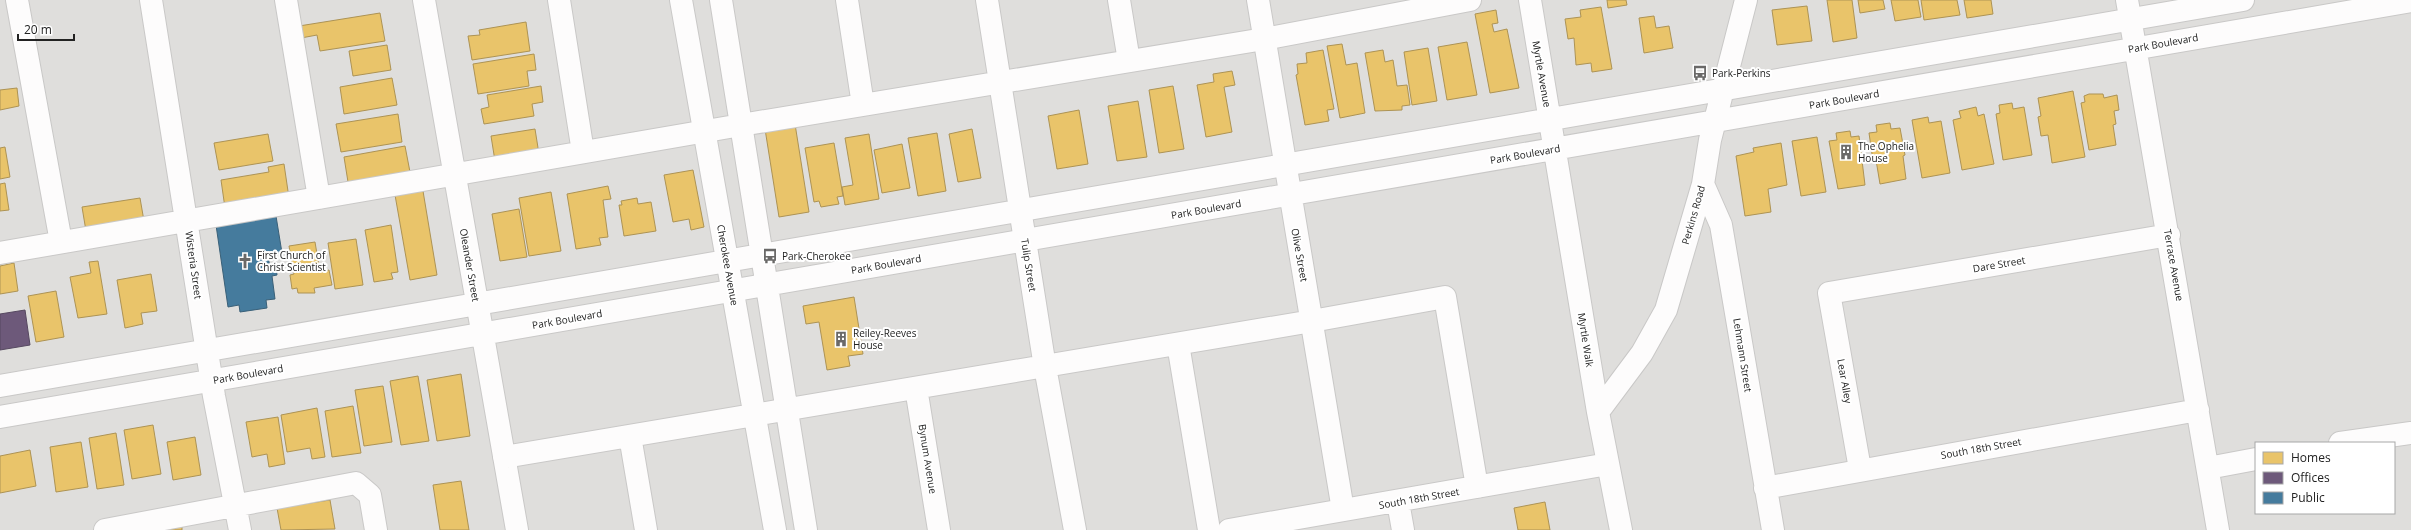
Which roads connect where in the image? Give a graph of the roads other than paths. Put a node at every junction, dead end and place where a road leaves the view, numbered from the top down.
1 (18, 0) edge
2 (151, 0) edge
3 (286, 0) edge
4 (424, 0) edge
5 (559, 0) edge
6 (681, 0) edge
7 (721, 0) edge
8 (847, 0) edge
9 (987, 0) edge
10 (1119, 0) edge
11 (1258, 0) edge
12 (1470, 0) edge
13 (1530, 0) edge
14 (1746, 0) edge
15 (2243, 0) edge
16 (2411, 1) edge
17 (1393, 7) edge
18 (2129, 10) edge
19 (1264, 39) junction
20 (2136, 48) junction
21 (1129, 61) junction
22 (1001, 82) junction
23 (1722, 90) junction
24 (863, 105) junction
25 (1550, 119) junction
26 (1714, 122) junction
27 (741, 125) junction
28 (704, 132) junction
29 (1555, 148) junction
30 (583, 152) junction
31 (1285, 165) junction
32 (455, 174) junction
33 (1703, 184) junction
34 (1290, 194) junction
35 (319, 198) junction
36 (1020, 210) junction
37 (187, 221) junction
38 (2169, 235) junction
39 (1025, 240) junction
40 (61, 242) junction
41 (0, 252) edge
42 (762, 255) junction
43 (727, 261) junction
44 (766, 285) junction
45 (732, 291) junction
46 (1829, 293) joint
47 (477, 304) junction
48 (1312, 321) junction
49 (482, 334) junction
50 (1178, 344) junction
51 (207, 350) junction
52 (1045, 367) junction
53 (212, 380) junction
54 (0, 386) edge
55 (916, 388) junction
56 (787, 409) junction
57 (2198, 410) junction
58 (1598, 412) junction
59 (755, 415) junction
60 (0, 417) edge
61 (2411, 433) edge
62 (630, 436) junction
63 (2347, 442) edge
64 (504, 457) junction
65 (2255, 459) edge
66 (1608, 464) junction
67 (2208, 468) junction
68 (1860, 469) junction
69 (1477, 487) junction
70 (1765, 488) junction
71 (1398, 502) junction
72 (236, 505) junction
73 (1343, 510) junction
74 (105, 530) edge
75 (240, 530) edge
76 (376, 530) edge
77 (517, 530) edge
78 (646, 530) edge
79 (775, 530) edge
80 (806, 530) edge
81 (940, 530) edge
82 (1075, 530) edge
83 (1209, 530) edge
84 (1229, 530) edge
85 (1403, 530) edge
86 (1621, 530) edge
87 (1773, 530) edge
88 (2218, 530) edge

1 - 40 street
2 - 37 street, Wisteria Street
3 - 35 street
4 - 32 street, Oleander Street
5 - 30 street
6 - 28 street, Cherokee Avenue
7 - 27 street
8 - 24 street
9 - 22 street, Tulip Street
10 - 21 street
11 - 19 street, Olive Street
12 - 17 street
13 - 25 street, Myrtle Avenue
14 - 23 street, Perkins Road
15 - 18 street
16 - 20 street, Park Boulevard
17 - 19 street
18 - 20 street, Terrace Avenue
18 - 23 street
19 - 21 street
19 - 31 street, Olive Street
20 - 26 street, Park Boulevard
20 - 38 street, Terrace Avenue
21 - 22 street
22 - 24 street
22 - 36 street, Tulip Street
23 - 25 street
23 - 26 street, Perkins Road
24 - 27 street
25 - 29 street, Myrtle Avenue
25 - 31 street
26 - 29 street, Park Boulevard
26 - 33 street, Perkins Road
27 - 28 street
27 - 42 street
28 - 30 street
28 - 43 street, Cherokee Avenue
29 - 34 street, Park Boulevard
29 - 58 street, Myrtle Walk
30 - 32 street
31 - 34 street, Olive Street
31 - 36 street
32 - 35 street
32 - 47 street, Oleander Street
33 - 58 street, Perkins Road
33 - 70 street, Lehmann Street
34 - 39 street, Park Boulevard
34 - 48 street, Olive Street
35 - 37 street
36 - 39 street, Tulip Street
36 - 42 street
37 - 40 street
37 - 51 street, Wisteria Street
38 - 46 street, Dare Street
38 - 57 street, Terrace Avenue
39 - 44 street, Park Boulevard
39 - 52 street, Tulip Street
40 - 41 street
42 - 43 street
42 - 44 street
43 - 45 street, Cherokee Avenue
43 - 47 street
44 - 45 street, Park Boulevard
44 - 56 street
45 - 49 street, Park Boulevard
45 - 59 street, Cherokee Avenue
46 - 68 street, Lear Alley
47 - 49 street, Oleander Street
47 - 51 street
48 - 50 street
48 - 69 street
48 - 73 street, Olive Street
49 - 53 street, Park Boulevard
49 - 64 street, Oleander Street
50 - 52 street
50 - 83 street
51 - 53 street, Wisteria Street
51 - 54 street
52 - 55 street
52 - 82 street, Tulip Street
53 - 60 street, Park Boulevard
53 - 72 street, Wisteria Street
55 - 56 street
55 - 81 street, Bynum Avenue
56 - 59 street
56 - 80 street
57 - 67 street, Terrace Avenue
57 - 68 street, South 18th Street
58 - 66 street, Myrtle Walk
59 - 62 street
59 - 79 street, Cherokee Avenue
61 - 63 street
62 - 64 street
62 - 78 street
64 - 77 street, Oleander Street
65 - 67 street
66 - 69 street, South 18th Street
66 - 86 street, Myrtle Walk
67 - 88 street, Terrace Avenue
68 - 70 street, South 18th Street
69 - 71 street, South 18th Street
70 - 87 street, Lehmann Street
71 - 73 street, South 18th Street
71 - 85 street
72 - 74 street
72 - 75 street, Wisteria Street
72 - 76 street
73 - 84 street, South 18th Street

